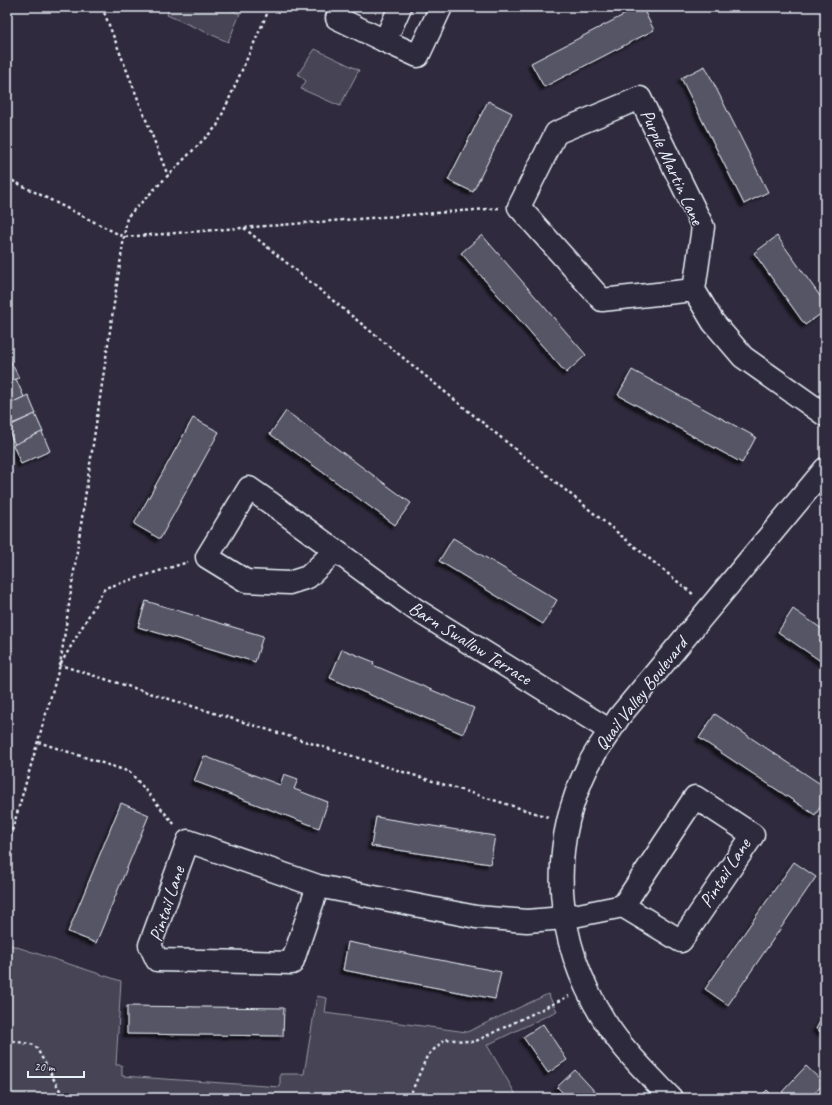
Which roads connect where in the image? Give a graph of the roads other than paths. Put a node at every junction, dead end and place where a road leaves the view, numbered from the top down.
1 (400, 7) edge
2 (441, 7) edge
3 (337, 18) dead end
4 (385, 41) junction
5 (694, 290) junction
6 (825, 416) edge
7 (825, 469) edge
8 (335, 551) junction
9 (609, 730) junction
10 (318, 886) junction
11 (623, 906) junction
12 (564, 918) junction
13 (671, 1098) edge

1 - 4 street
2 - 4 street
3 - 4 street
5 - 5 street, Purple Martin Lane
5 - 6 street
7 - 9 street, Quail Valley Boulevard
8 - 8 street, Barn Swallow Terrace
8 - 9 street, Barn Swallow Terrace
9 - 12 street, Quail Valley Boulevard
10 - 10 street, Pintail Lane
10 - 12 street, Pintail Lane
11 - 11 street, Pintail Lane
11 - 12 street, Pintail Lane
12 - 13 street, Quail Valley Boulevard

